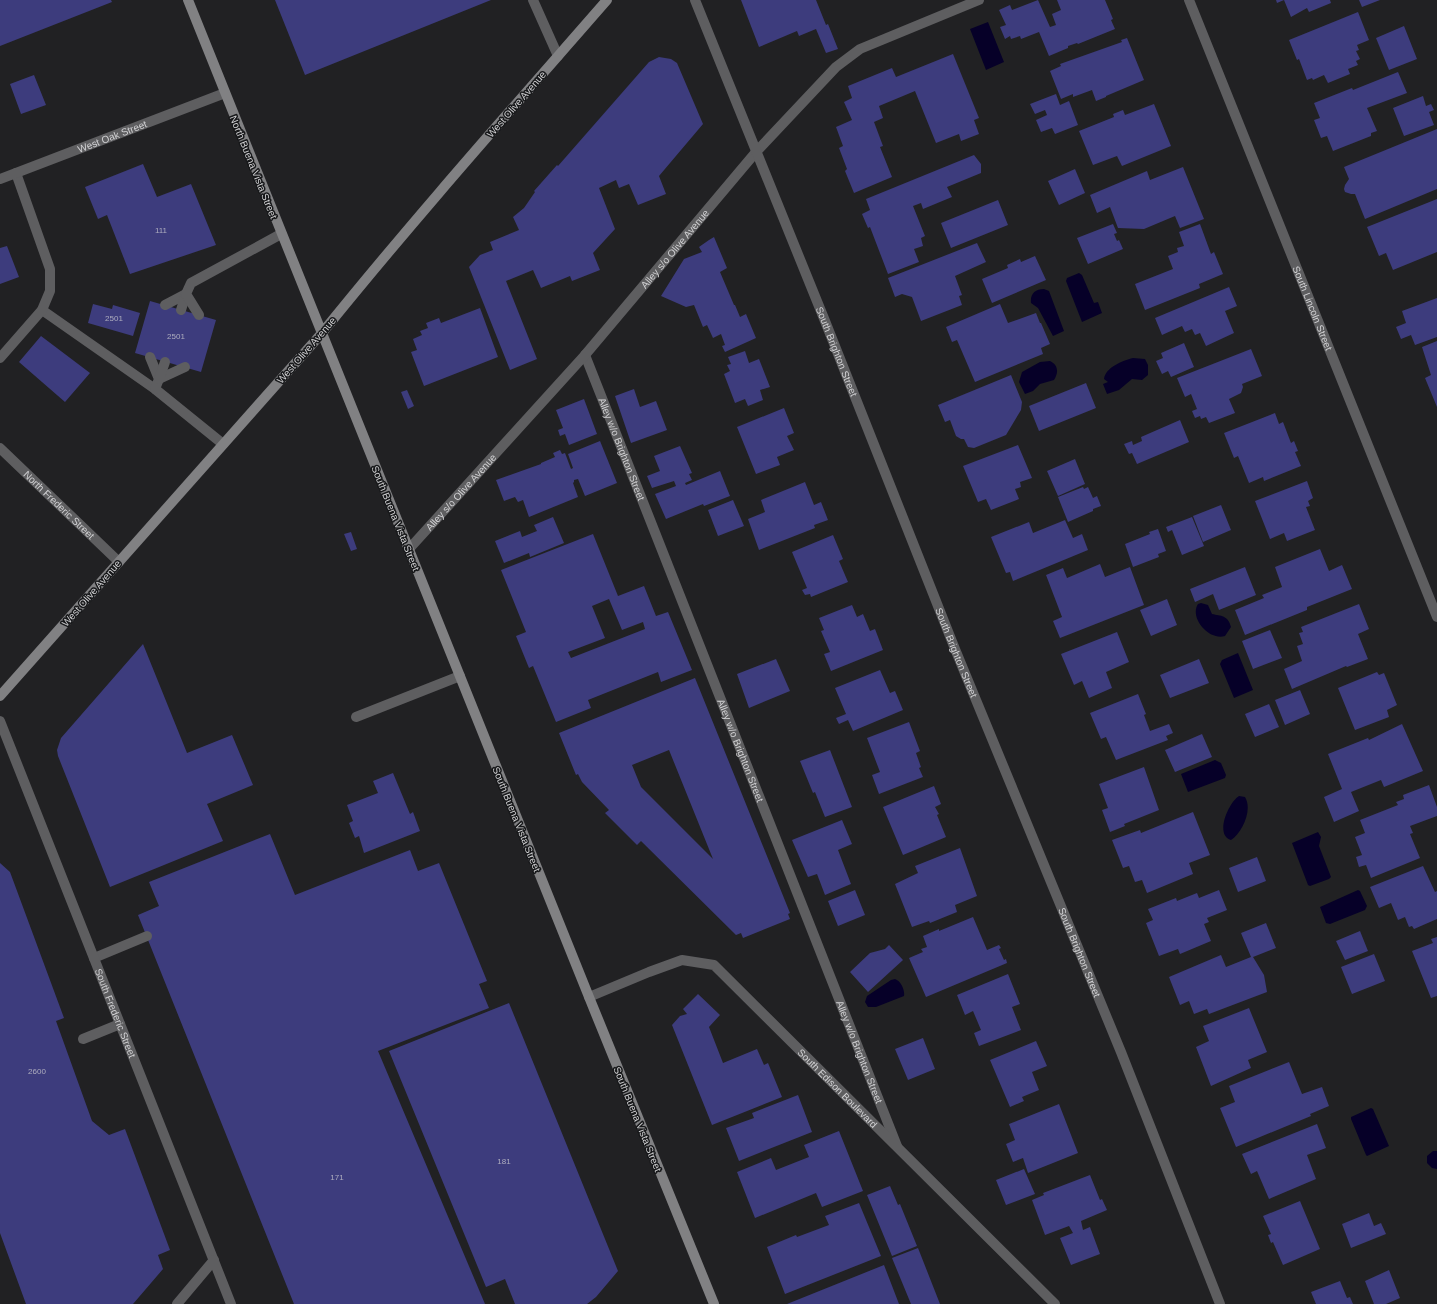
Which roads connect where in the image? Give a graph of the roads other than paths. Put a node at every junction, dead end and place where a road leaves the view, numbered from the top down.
1 (188, 0) edge
2 (533, 0) edge
3 (607, 0) edge
4 (695, 0) edge
5 (979, 0) edge
6 (1189, 0) edge
7 (558, 56) junction
8 (225, 93) junction
9 (756, 152) junction
10 (16, 173) junction
11 (0, 179) edge
12 (282, 234) junction
13 (186, 294) junction
14 (165, 306) dead end
15 (42, 310) junction
16 (181, 310) dead end
17 (199, 315) dead end
18 (322, 332) junction
19 (585, 355) junction
20 (150, 357) dead end
21 (0, 358) edge
22 (165, 362) dead end
23 (185, 367) dead end
24 (157, 384) junction
25 (223, 444) junction
26 (0, 448) edge
27 (408, 549) junction
28 (119, 562) junction
29 (1437, 617) edge
30 (460, 676) junction
31 (0, 696) edge
32 (356, 717) dead end
33 (0, 721) edge
34 (147, 936) dead end
35 (94, 958) junction
36 (589, 997) junction
37 (120, 1024) junction
38 (83, 1039) dead end
39 (897, 1146) junction
40 (214, 1260) junction
41 (177, 1304) edge
42 (231, 1304) edge
43 (714, 1304) edge
44 (1056, 1304) edge
45 (1220, 1304) edge

1 - 8 main road, North Buena Vista Street
2 - 7 street
3 - 7 main road, West Olive Avenue
4 - 9 street, South Brighton Street
5 - 9 street, Alley s/o Olive Avenue
6 - 29 street, South Lincoln Street
7 - 18 main road, West Olive Avenue
8 - 10 street, West Oak Street
8 - 12 main road, North Buena Vista Street
9 - 19 street, Alley s/o Olive Avenue
9 - 45 street, South Brighton Street
10 - 11 street, West Oak Street
10 - 15 street
12 - 13 street
12 - 18 main road, North Buena Vista Street
13 - 14 street
13 - 16 street
13 - 17 street
15 - 21 street
15 - 24 street
18 - 25 main road, West Olive Avenue
18 - 27 main road, South Buena Vista Street
19 - 27 street, Alley s/o Olive Avenue
19 - 39 street, Alley w/o Brighton Street
20 - 24 street
22 - 24 street
23 - 24 street
24 - 25 street
25 - 28 main road, West Olive Avenue
26 - 28 street, North Frederic Street
27 - 30 main road, South Buena Vista Street
28 - 31 main road, West Olive Avenue
30 - 32 street
30 - 36 main road, South Buena Vista Street
33 - 35 street, South Frederic Street
34 - 35 street
35 - 37 street, South Frederic Street
36 - 39 street, South Edison Boulevard
36 - 43 main road, South Buena Vista Street
37 - 38 street
37 - 40 street, South Frederic Street
39 - 44 street, South Edison Boulevard
40 - 41 street
40 - 42 street, South Frederic Street

